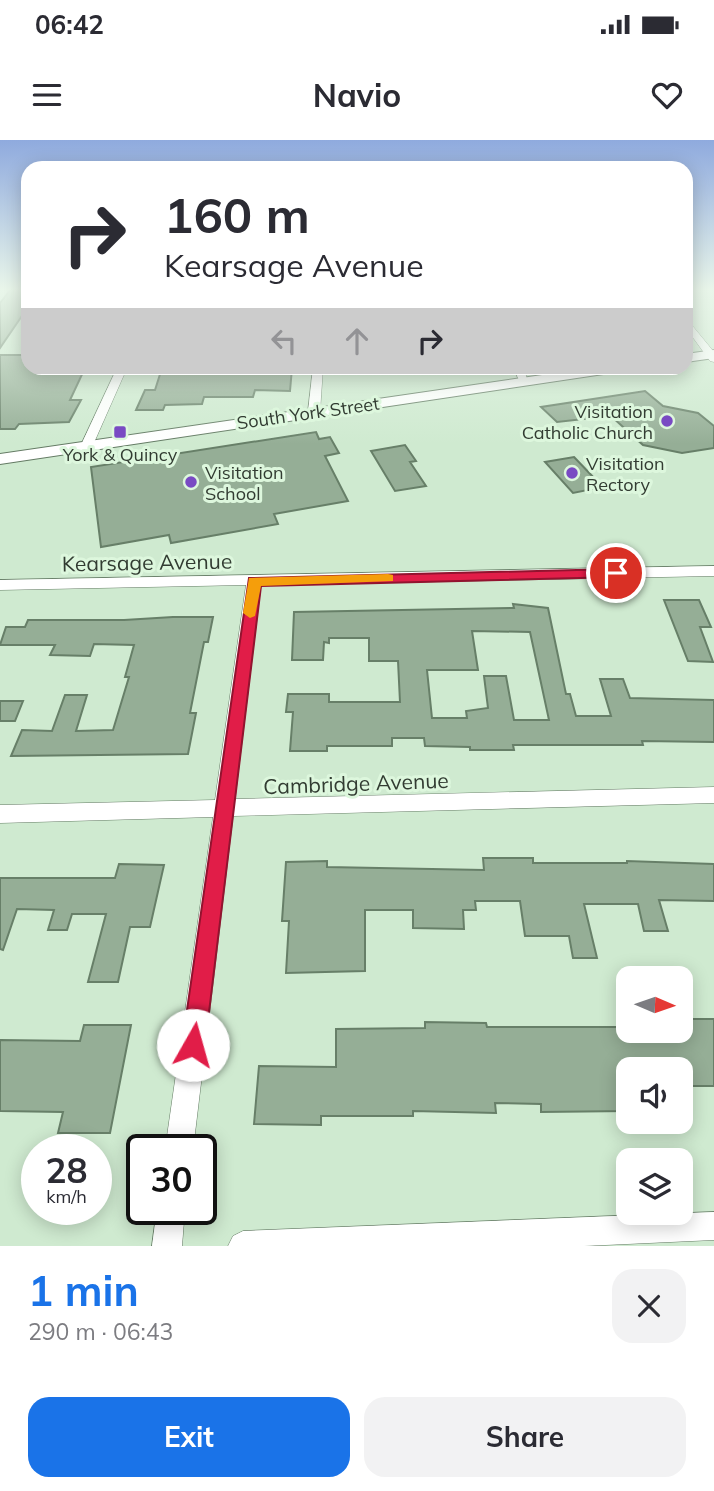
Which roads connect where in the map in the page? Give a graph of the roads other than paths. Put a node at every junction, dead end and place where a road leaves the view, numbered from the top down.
1 (701, 341) edge
2 (713, 356) edge
3 (693, 357) edge
4 (119, 375) edge
5 (317, 375) edge
6 (516, 375) edge
7 (314, 412) junction
8 (88, 446) junction
9 (0, 458) edge
10 (714, 571) edge
11 (254, 581) junction
12 (0, 585) edge
13 (714, 795) edge
14 (224, 809) junction
15 (0, 814) edge
16 (181, 1134) edge
17 (169, 1225) edge
18 (714, 1226) edge
19 (167, 1246) edge
20 (243, 1246) edge

1 - 2 street
2 - 3 main road
4 - 8 street
5 - 7 street
6 - 7 main road, South York Street
7 - 8 main road, South York Street
8 - 9 main road, South York Street
10 - 11 street, Kearsage Avenue
11 - 12 street, Kearsage Avenue
11 - 14 street
13 - 14 street, Cambridge Avenue
14 - 15 street, Cambridge Avenue
14 - 16 street
17 - 19 street
18 - 20 street

